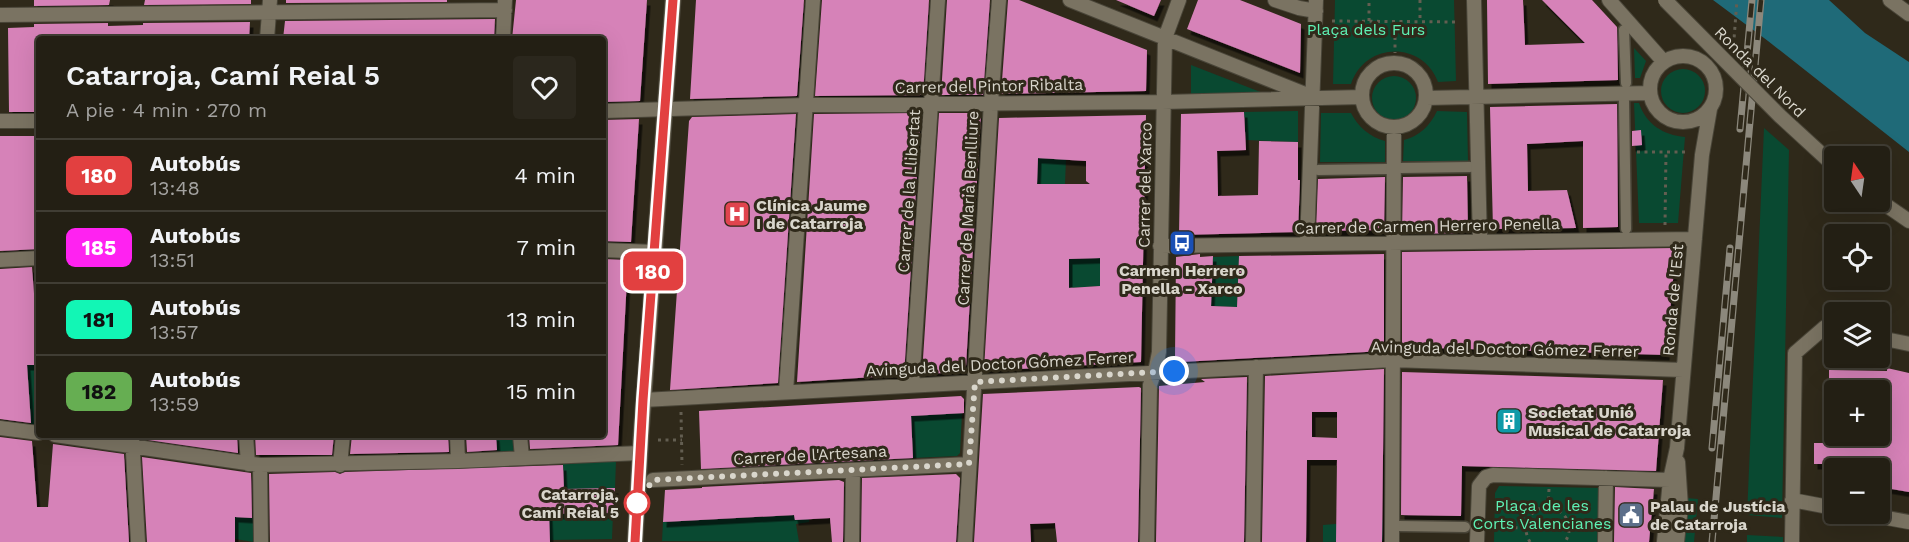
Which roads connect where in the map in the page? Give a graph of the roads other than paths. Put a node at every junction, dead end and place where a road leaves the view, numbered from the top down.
1 (673, 0) edge
2 (813, 0) edge
3 (938, 0) edge
4 (999, 0) edge
5 (1070, 0) edge
6 (1179, 0) edge
7 (1275, 0) edge
8 (1474, 0) edge
9 (1609, 0) edge
10 (1665, 0) edge
11 (1890, 0) edge
12 (505, 5) edge
13 (1316, 5) edge
14 (270, 6) edge
15 (385, 6) edge
16 (127, 7) edge
17 (1909, 14) edge
18 (0, 15) edge
19 (1624, 30) dead end
20 (267, 36) edge
21 (503, 36) edge
22 (1165, 38) junction
23 (1664, 62) junction
24 (1626, 83) dead end
25 (1650, 93) junction
26 (1362, 96) junction
27 (1312, 97) junction
28 (1476, 97) junction
29 (1426, 98) junction
30 (1624, 101) dead end
31 (991, 102) junction
32 (1163, 102) junction
33 (931, 103) junction
34 (806, 105) junction
35 (665, 109) junction
36 (1710, 109) junction
37 (606, 111) edge
38 (36, 121) edge
39 (0, 122) edge
40 (1687, 123) junction
41 (1394, 127) junction
42 (1702, 155) junction
43 (1824, 157) edge
44 (1470, 167) dead end
45 (1401, 168) dead end
46 (1387, 169) dead end
47 (1318, 170) dead end
48 (1890, 208) edge
49 (1909, 222) edge
50 (1626, 229) dead end
51 (1695, 239) junction
52 (1480, 242) junction
53 (1393, 243) junction
54 (1307, 244) junction
55 (1160, 246) junction
56 (606, 250) edge
57 (655, 252) junction
58 (36, 258) edge
59 (0, 260) edge
60 (1824, 332) edge
61 (1890, 340) edge
62 (1909, 344) edge
63 (1392, 360) junction
64 (1256, 367) junction
65 (1683, 370) junction
66 (1154, 372) junction
67 (975, 382) junction
68 (912, 385) junction
69 (786, 392) junction
70 (643, 400) junction
71 (0, 428) edge
72 (36, 433) edge
73 (101, 438) edge
74 (247, 438) edge
75 (343, 438) edge
76 (457, 438) edge
77 (520, 438) edge
78 (132, 440) edge
79 (1677, 448) junction
80 (640, 453) junction
81 (522, 458) junction
82 (458, 461) junction
83 (969, 464) junction
84 (254, 465) junction
85 (340, 465) junction
86 (853, 470) junction
87 (1606, 478) junction
88 (653, 480) dead end
89 (1670, 480) junction
90 (1792, 500) junction
91 (1824, 506) edge
92 (1890, 519) edge
93 (1909, 522) edge
94 (1400, 526) dead end
95 (1465, 527) dead end
96 (1605, 536) edge
97 (138, 542) edge
98 (261, 542) edge
99 (635, 542) edge
100 (852, 542) edge
101 (965, 542) edge
102 (1147, 542) edge
103 (1253, 542) edge
104 (1392, 542) edge
105 (1477, 542) edge
106 (1664, 542) edge
107 (1677, 542) edge
108 (1792, 542) edge

1 - 35 street
2 - 34 street
3 - 33 street, Carrer de la Llibertat
4 - 31 street, Carrer de Marià Benlliure
5 - 22 street
6 - 22 street, Carrer del Xarco
7 - 13 street
8 - 28 street
9 - 23 street
10 - 43 street, Ronda del Nord, bridge
11 - 17 street
12 - 15 street
12 - 21 street
13 - 27 street
14 - 15 street
14 - 16 street
14 - 20 street
16 - 18 street
19 - 24 street
22 - 27 street
22 - 32 street, Carrer del Xarco
23 - 25 street
23 - 36 street
25 - 28 street
25 - 40 street
26 - 27 street
26 - 29 street
26 - 41 street
27 - 32 street, Carrer del Pintor Ribalta
27 - 54 street
28 - 29 street
28 - 52 street
29 - 41 street
30 - 50 street
31 - 32 street, Carrer del Pintor Ribalta
31 - 33 street, Carrer del Pintor Ribalta
31 - 67 street, Carrer de Marià Benlliure
32 - 55 street, Carrer del Xarco
33 - 34 street, Carrer del Pintor Ribalta
33 - 68 street, Carrer de la Llibertat
34 - 35 street, Carrer del Pintor Ribalta
34 - 69 street
35 - 37 street, Carrer del Pintor Ribalta
35 - 57 street
36 - 40 street
36 - 42 street, Ronda de l'Est
38 - 39 street
40 - 42 street, Ronda de l'Est
41 - 53 street
42 - 51 street, Ronda de l'Est
44 - 45 street
46 - 47 street
48 - 49 street
51 - 52 street, Carrer de Carmen Herrero Penella
51 - 65 street, Ronda de l'Est
52 - 53 street, Carrer de Carmen Herrero Penella
53 - 54 street, Carrer de Carmen Herrero Penella
53 - 63 street
54 - 55 street, Carrer de Carmen Herrero Penella
55 - 66 street, Carrer del Xarco
56 - 57 street
57 - 70 street
58 - 59 street
60 - 90 street
61 - 62 street
63 - 64 street, Avinguda del Doctor Gómez Ferrer
63 - 65 street, Avinguda del Doctor Gómez Ferrer
63 - 104 street
64 - 66 street, Avinguda del Doctor Gómez Ferrer
64 - 103 street
65 - 79 street, Ronda de l'Est
66 - 67 street, Avinguda del Doctor Gómez Ferrer
66 - 102 street, Carrer del Xarco
67 - 68 street, Avinguda del Doctor Gómez Ferrer
67 - 83 street, Carrer de Marià Benlliure
68 - 69 street, Avinguda del Doctor Gómez Ferrer
69 - 70 street, Avinguda del Doctor Gómez Ferrer
70 - 80 street
71 - 72 street
73 - 78 street
74 - 84 street
75 - 85 street
76 - 82 street
77 - 81 street
78 - 84 street
78 - 97 street
79 - 89 street, Ronda de l'Est
79 - 107 street, Ronda de l'Est
80 - 81 street
80 - 99 street
81 - 82 street
82 - 85 street
83 - 86 street, Carrer de l'Artesana
83 - 101 street, Carrer de Marià Benlliure
84 - 85 street
84 - 98 street
86 - 88 street, Carrer de l'Artesana
86 - 100 street
87 - 89 street
87 - 96 street
87 - 105 street
89 - 106 street, Ronda de l'Est
90 - 91 street
90 - 108 street
92 - 93 street
94 - 95 street

